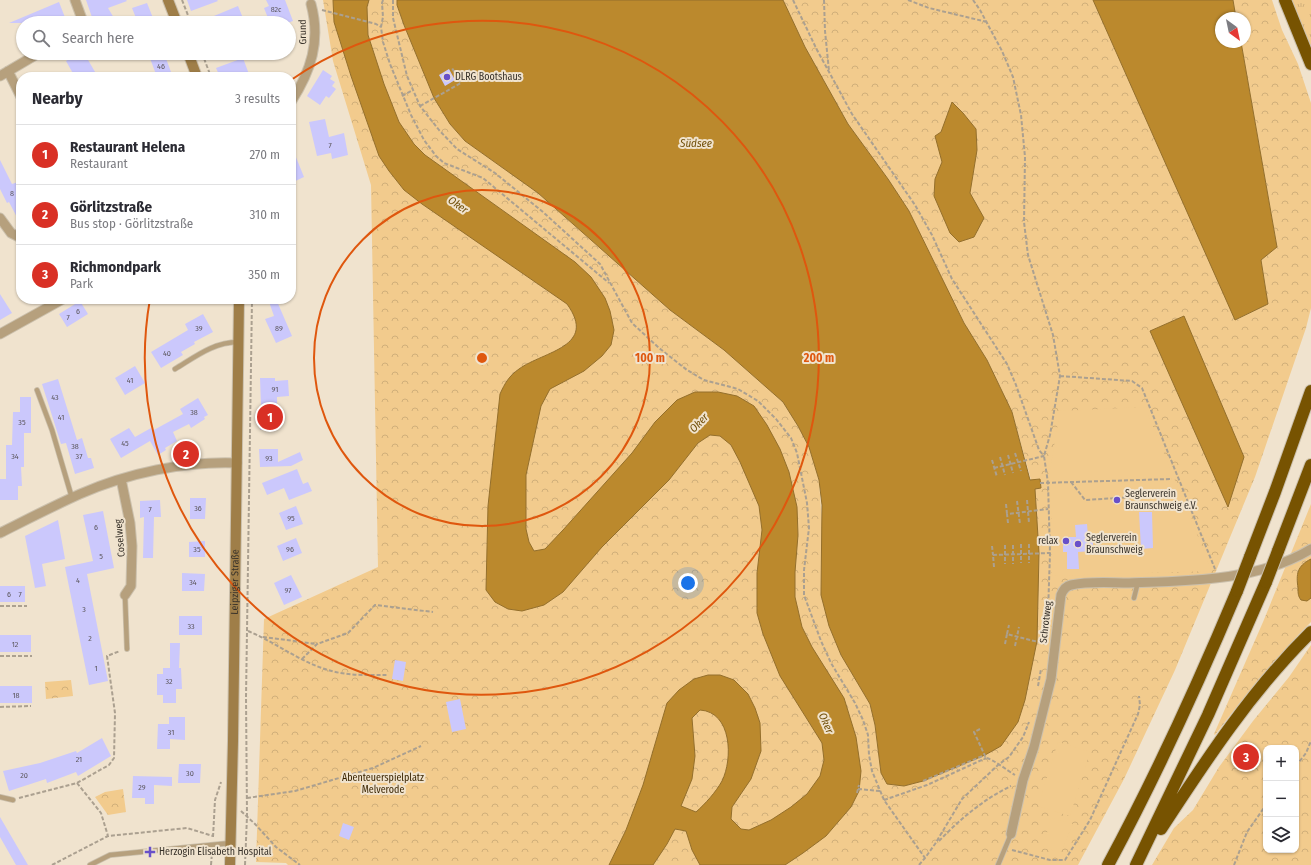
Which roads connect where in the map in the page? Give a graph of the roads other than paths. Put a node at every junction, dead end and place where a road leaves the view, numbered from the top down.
1 (75, 0) edge
2 (168, 0) edge
3 (1285, 0) edge
4 (311, 4) dead end
5 (81, 16) edge
6 (174, 16) edge
7 (27, 60) edge
8 (191, 60) edge
9 (1311, 64) edge
10 (195, 72) edge
11 (4, 73) edge
12 (16, 90) edge
13 (296, 93) edge
14 (0, 218) edge
15 (16, 236) edge
16 (53, 304) edge
17 (239, 304) edge
18 (0, 334) edge
19 (238, 342) junction
20 (175, 369) dead end
21 (37, 390) dead end
22 (1311, 391) edge
23 (237, 463) junction
24 (1311, 465) edge
25 (121, 479) junction
26 (72, 498) junction
27 (0, 533) edge
28 (1311, 549) edge
29 (1138, 582) junction
30 (125, 595) joint
31 (1134, 598) dead end
32 (1311, 632) edge
33 (127, 649) road end
34 (0, 797) edge
35 (13, 800) road end
36 (1011, 834) joint
37 (231, 843) junction
38 (90, 865) edge
39 (230, 865) edge
40 (998, 865) edge
41 (1108, 865) edge
42 (1136, 865) edge

1 - 5 street
2 - 6 street
3 - 9 highway
4 - 13 street, Grund
7 - 11 street
8 - 10 street
11 - 12 street
14 - 15 street
16 - 18 street
17 - 19 street, Leipziger Straße
19 - 20 lane
19 - 23 street, Leipziger Straße
21 - 26 lane
22 - 41 highway, bridge
23 - 25 street
23 - 37 street, Leipziger Straße
24 - 42 highway, bridge
25 - 26 street
25 - 30 street, Coselweg
26 - 27 street
28 - 29 street, Schrotweg
29 - 31 lane
29 - 36 street, Schrotweg
30 - 33 lane
32 - 42 highway
34 - 35 lane
36 - 40 lane
37 - 38 lane
37 - 39 street, Leipziger Straße

